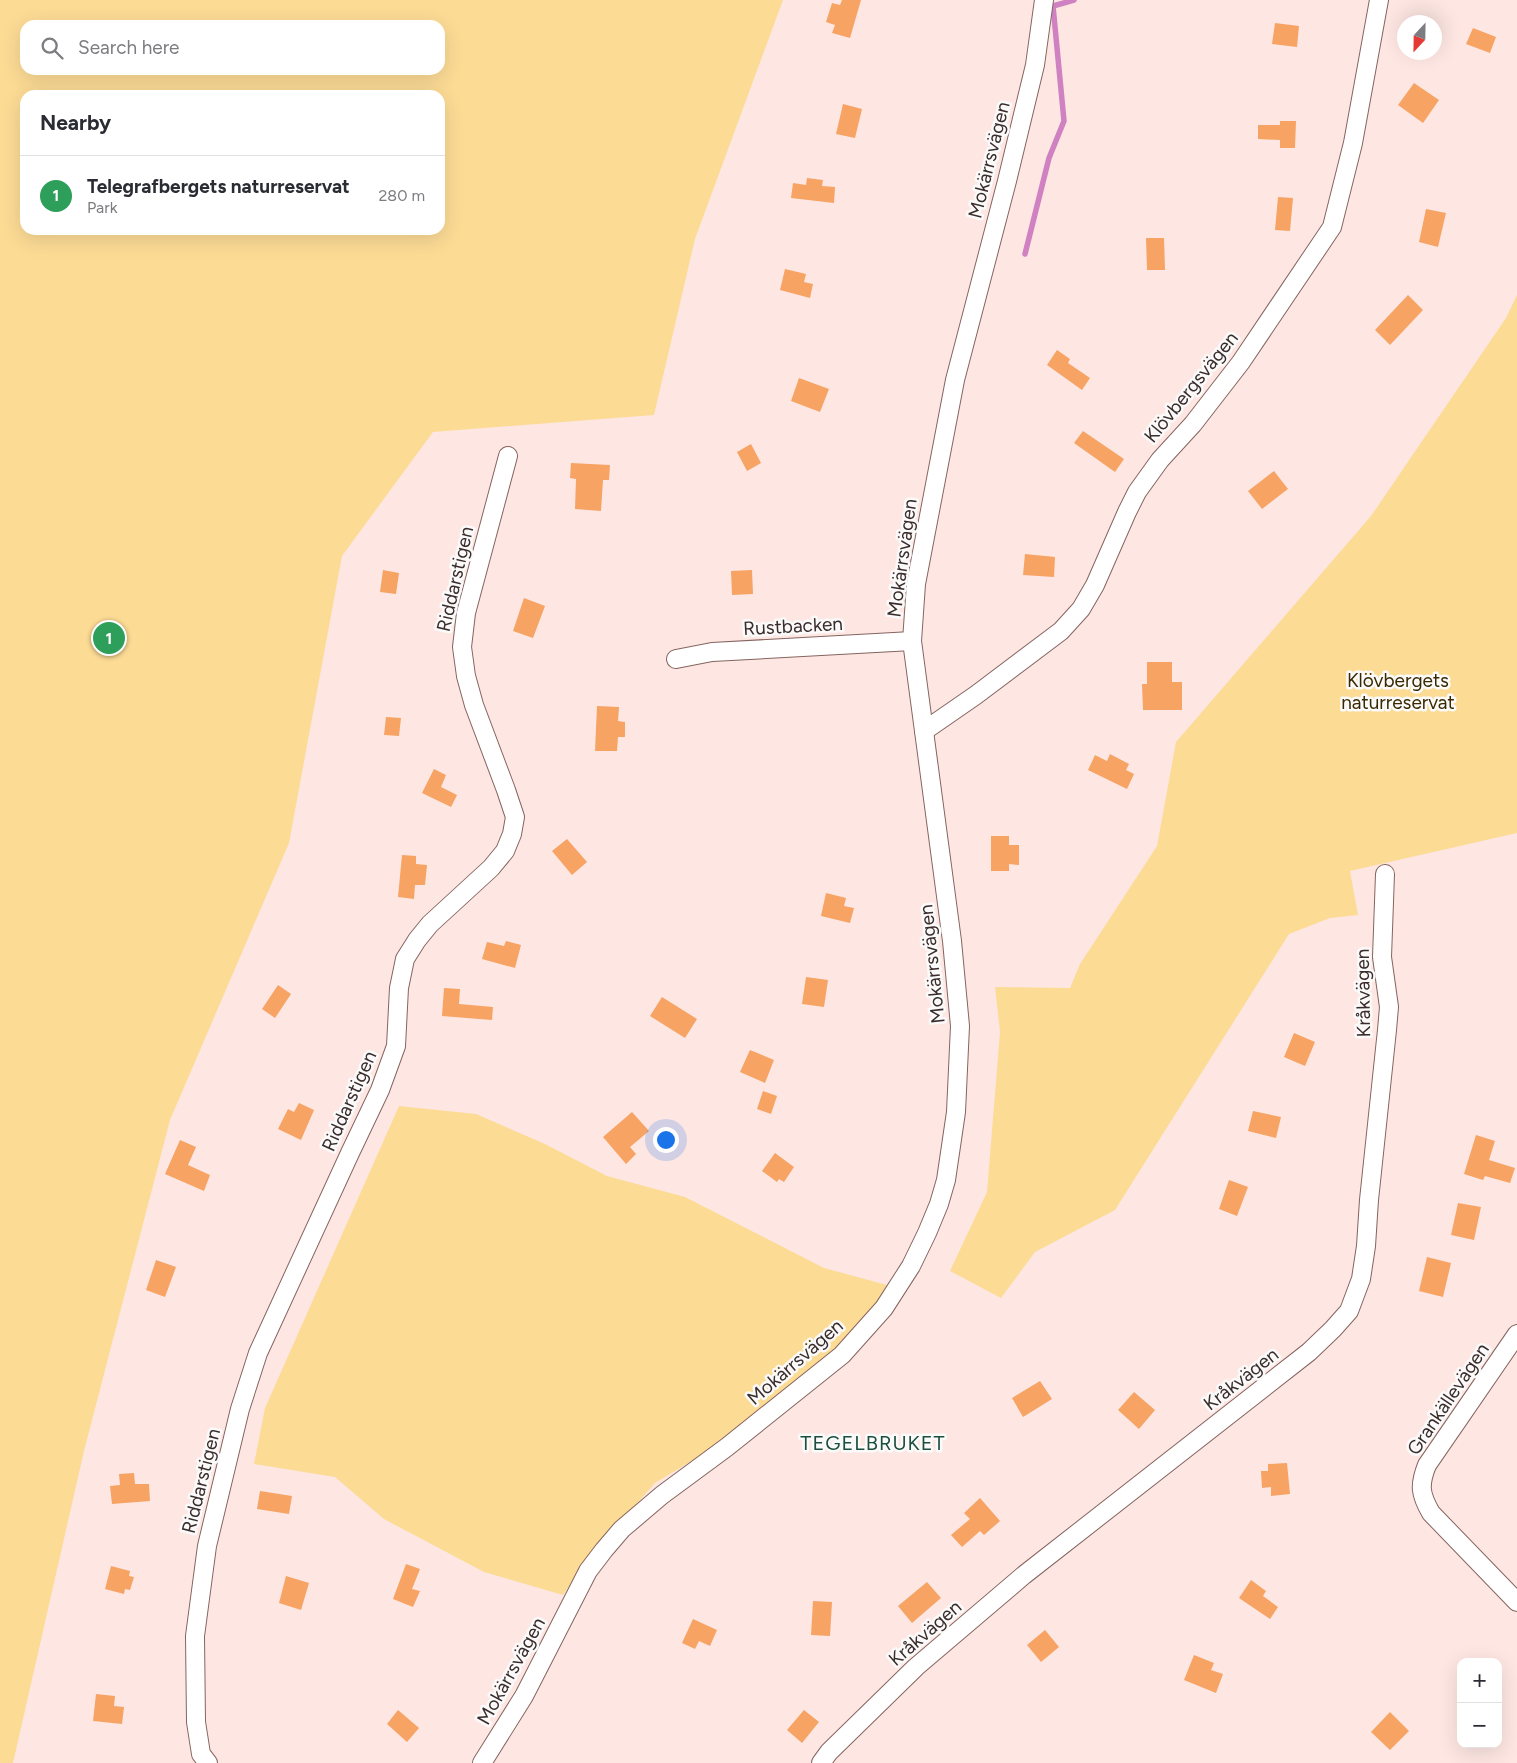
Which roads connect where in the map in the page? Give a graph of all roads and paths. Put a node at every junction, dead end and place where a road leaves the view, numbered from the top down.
1 (1044, 0) edge
2 (1379, 0) edge
3 (508, 456) dead end
4 (912, 641) junction
5 (676, 659) dead end
6 (924, 731) junction
7 (1385, 874) dead end
8 (1517, 1334) edge
9 (1517, 1602) edge
10 (208, 1763) edge
11 (482, 1763) edge
12 (821, 1763) edge

1 - 4 street, Mokärrsvägen
2 - 6 street, Klövbergsvägen
3 - 10 street, Riddarstigen
4 - 5 street, Rustbacken
4 - 6 street, Mokärrsvägen
6 - 11 street, Mokärrsvägen
7 - 12 street, Kråkvägen
8 - 9 street, Grankällevägen

